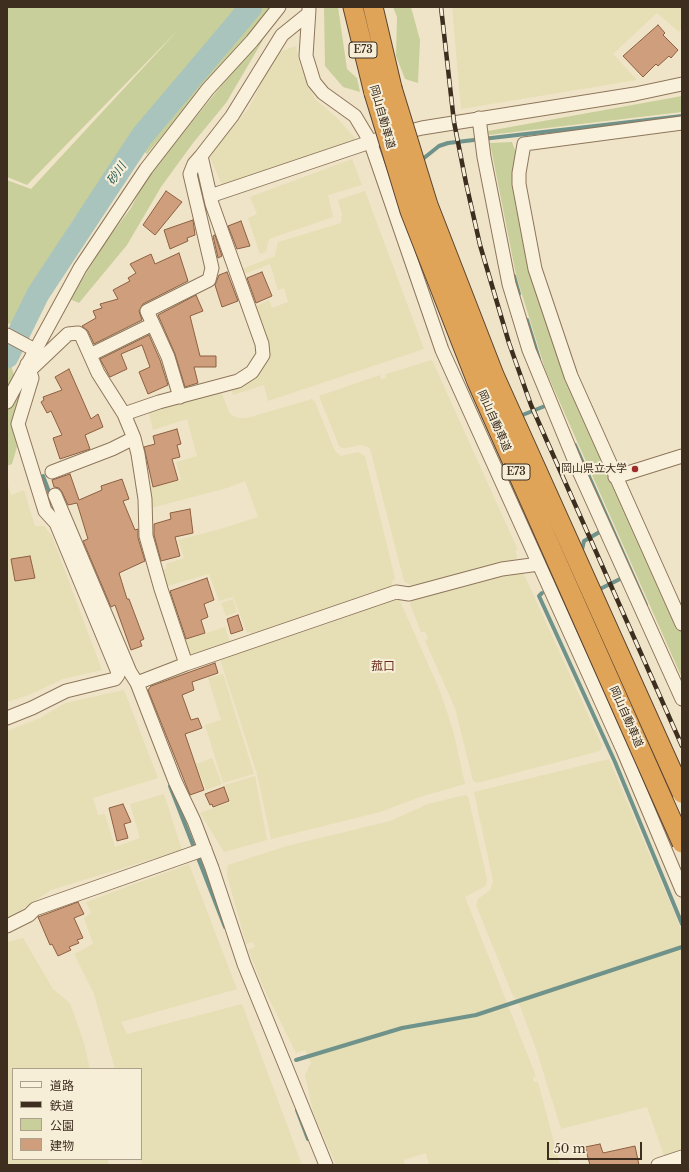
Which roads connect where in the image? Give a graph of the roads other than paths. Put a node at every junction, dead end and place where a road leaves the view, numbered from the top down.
1 (279, 7) edge
2 (353, 7) edge
3 (373, 7) edge
4 (309, 11) edge
5 (682, 84) edge
6 (383, 90) junction
7 (479, 118) junction
8 (682, 123) edge
9 (370, 141) junction
10 (201, 156) junction
11 (210, 196) junction
12 (153, 324) junction
13 (7, 335) edge
14 (32, 349) junction
15 (90, 355) junction
16 (28, 368) junction
17 (180, 397) junction
18 (7, 402) edge
19 (124, 414) junction
20 (134, 438) junction
21 (682, 456) edge
22 (52, 472) dead end
23 (615, 477) junction
24 (55, 495) dead end
25 (539, 564) junction
26 (682, 624) edge
27 (186, 664) junction
28 (127, 675) junction
29 (682, 699) edge
30 (7, 718) edge
31 (682, 793) edge
32 (682, 843) edge
33 (199, 851) junction
34 (682, 890) edge
35 (7, 926) edge
36 (682, 1158) edge
37 (326, 1165) edge
38 (658, 1165) edge

1 - 14 street
2 - 6 highway, 岡山自動車道 / E73
3 - 6 highway, 岡山自動車道 / E73
4 - 9 street
4 - 10 street
5 - 7 street
6 - 31 highway, 岡山自動車道 / E73, bridge
6 - 32 highway, 岡山自動車道 / E73, bridge
7 - 9 street
7 - 29 street
8 - 23 street
9 - 11 street
9 - 25 street
10 - 11 street
10 - 12 street
11 - 17 street
12 - 15 street
12 - 17 street
13 - 14 street
14 - 16 street
15 - 16 street
15 - 19 street
16 - 18 street
16 - 28 street
17 - 19 street
19 - 20 street
20 - 22 street
20 - 27 street
21 - 23 street
23 - 26 street
24 - 28 street
25 - 27 street
25 - 34 street
27 - 28 street
28 - 30 street
28 - 33 street
33 - 35 street
33 - 37 street
36 - 38 street

